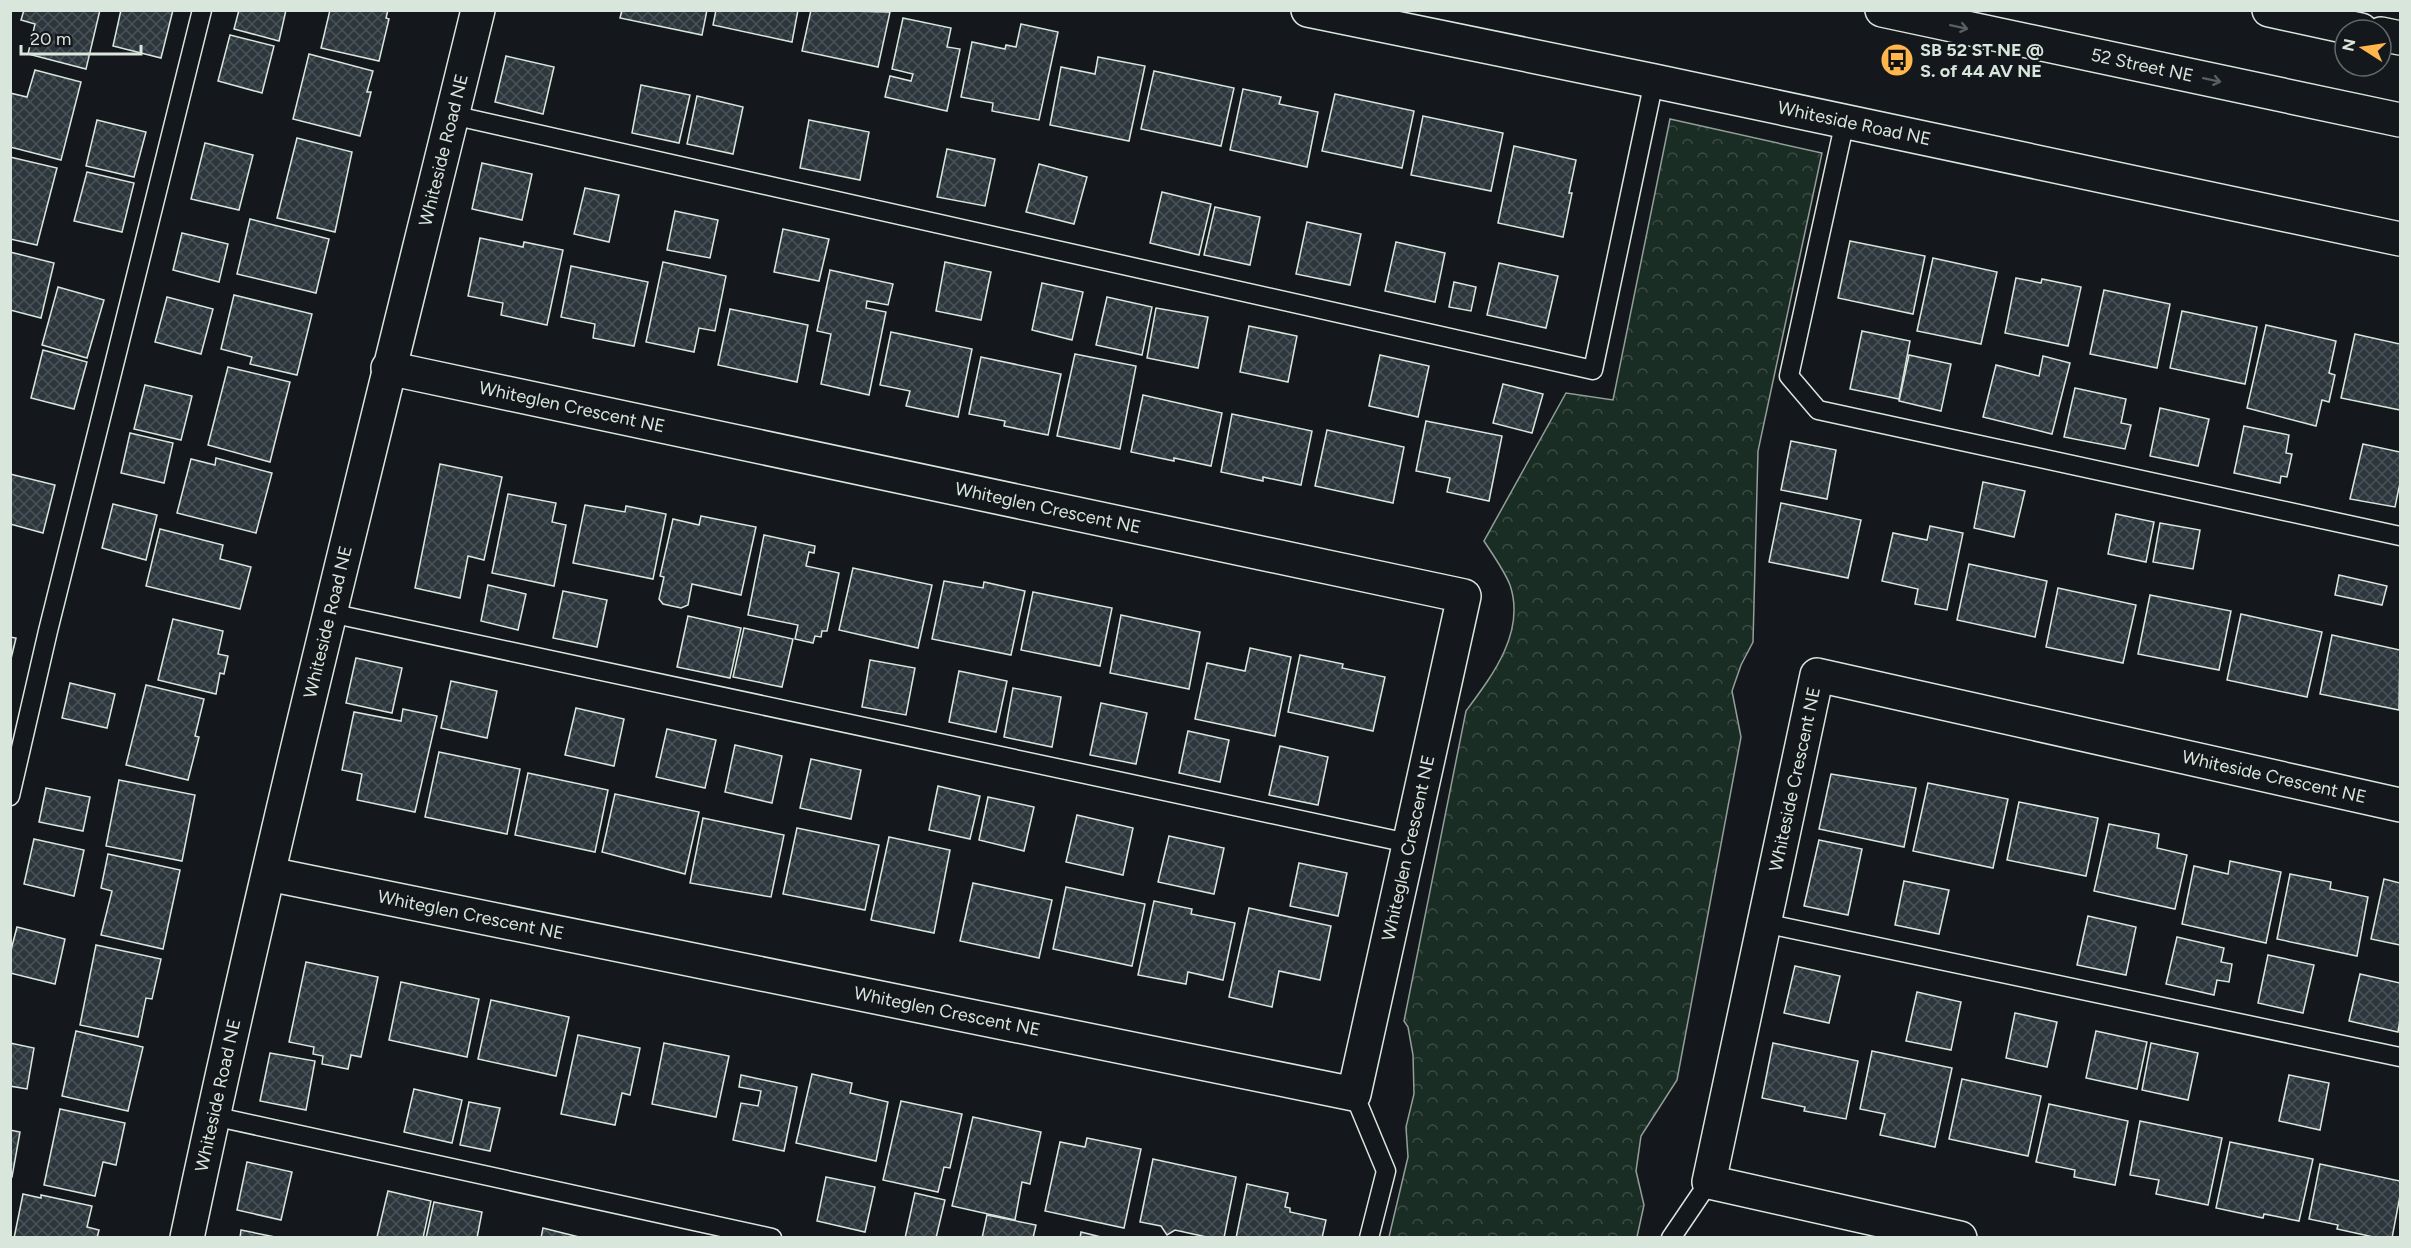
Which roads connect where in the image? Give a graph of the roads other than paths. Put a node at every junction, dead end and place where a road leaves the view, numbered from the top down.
1 (202, 10) edge
2 (478, 10) edge
3 (1308, 10) edge
4 (1882, 10) edge
5 (2269, 10) edge
6 (2333, 24) edge
7 (1654, 81) junction
8 (452, 115) junction
9 (2400, 120) edge
10 (1845, 121) junction
11 (2400, 239) edge
12 (388, 368) junction
13 (2400, 536) edge
14 (330, 613) junction
15 (10, 796) edge
16 (2400, 805) edge
17 (1408, 843) junction
18 (269, 874) junction
19 (1764, 923) junction
20 (2400, 1057) edge
21 (1354, 1094) junction
22 (213, 1116) junction
23 (1709, 1182) junction
24 (187, 1238) edge
25 (772, 1238) edge
26 (1369, 1238) edge
27 (1671, 1238) edge
28 (1960, 1238) edge

1 - 15 lane
2 - 8 street, Whiteside Road NE
3 - 7 street, Whiteside Road NE
4 -> 9 street, 52 Street NE
5 - 6 street
7 - 8 lane
7 - 10 street, Whiteside Road NE
8 - 12 street, Whiteside Road NE
10 - 11 street, Whiteside Road NE
10 - 13 lane
12 - 14 street, Whiteside Road NE
12 - 17 street, Whiteglen Crescent NE
14 - 17 lane
14 - 18 street, Whiteside Road NE
16 - 19 street, Whiteside Crescent NE
17 - 21 street, Whiteglen Crescent NE
18 - 21 street, Whiteglen Crescent NE
18 - 22 street, Whiteside Road NE
19 - 20 lane
19 - 23 street, Whiteside Crescent NE
21 - 26 lane
22 - 24 street, Whiteside Road NE
22 - 25 lane
23 - 27 lane
23 - 28 street

